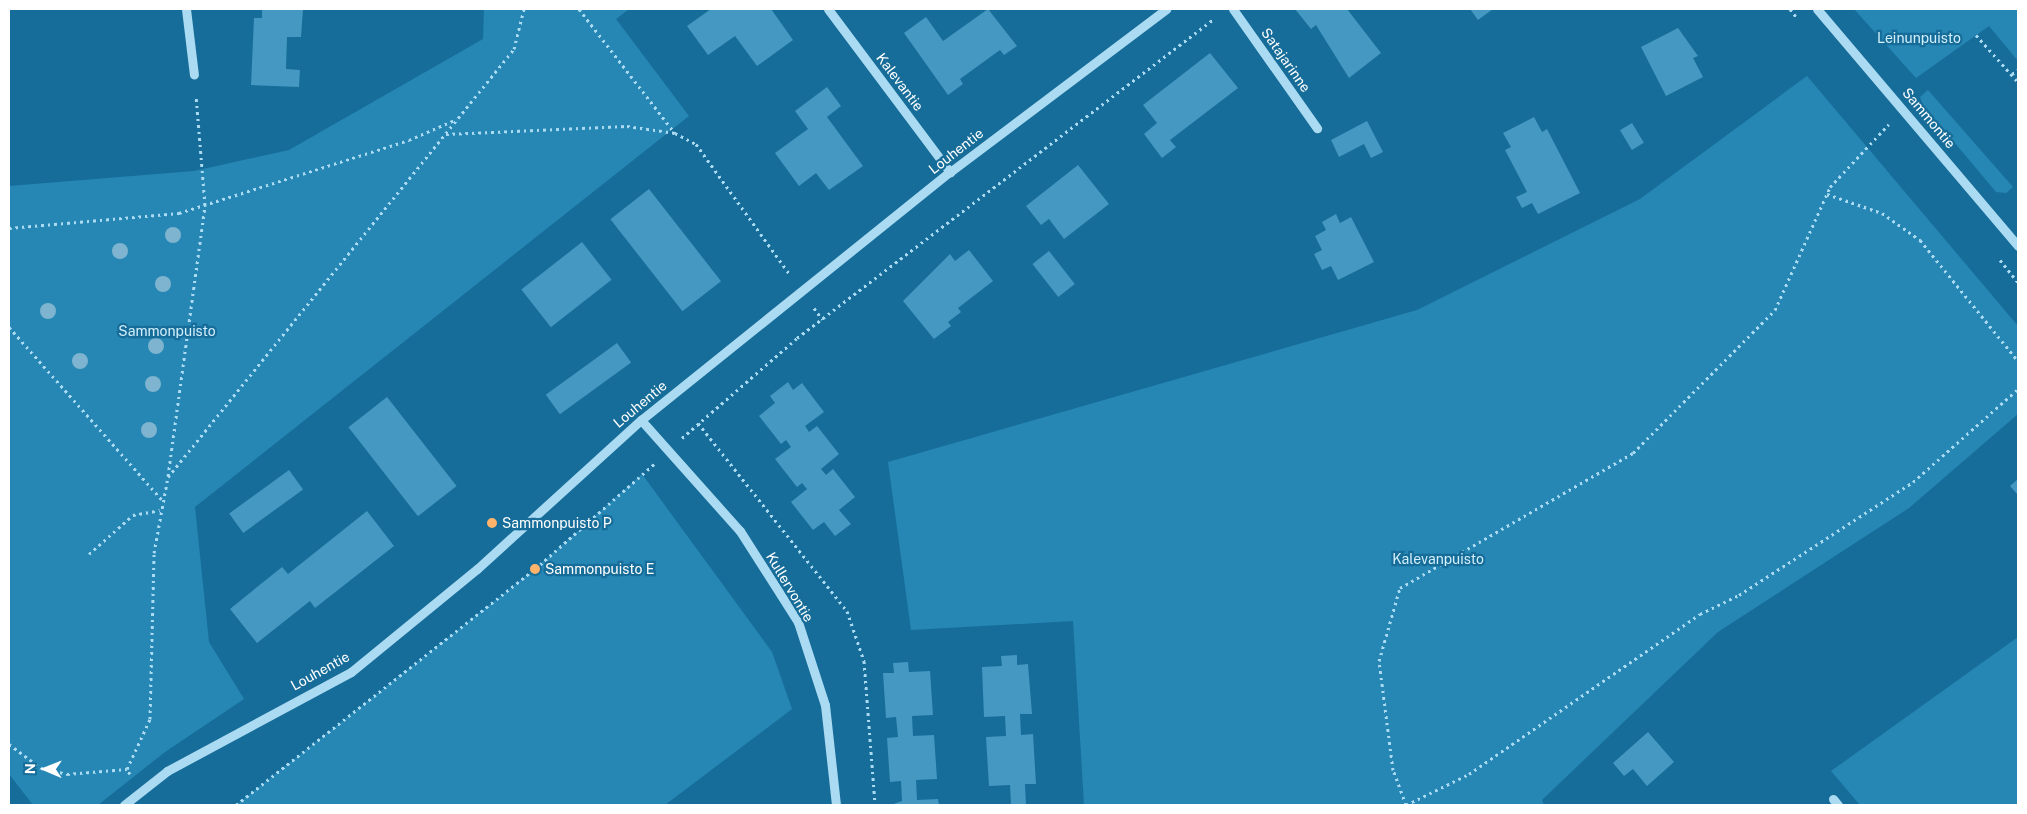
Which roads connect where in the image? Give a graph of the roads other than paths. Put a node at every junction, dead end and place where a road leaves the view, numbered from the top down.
1 (186, 9) edge
2 (828, 9) edge
3 (1166, 9) edge
4 (1233, 9) edge
5 (1817, 9) edge
6 (194, 75) road end
7 (1317, 128) dead end
8 (950, 172) junction
9 (2018, 246) edge
10 (641, 420) junction
11 (124, 805) edge
12 (836, 805) edge

1 - 6 street
2 - 8 street, Kalevantie
3 - 8 street, Louhentie
4 - 7 street, Satajarinne
5 - 9 street, Sammontie
8 - 10 street, Louhentie
10 - 11 street, Louhentie
10 - 12 street, Kullervontie

